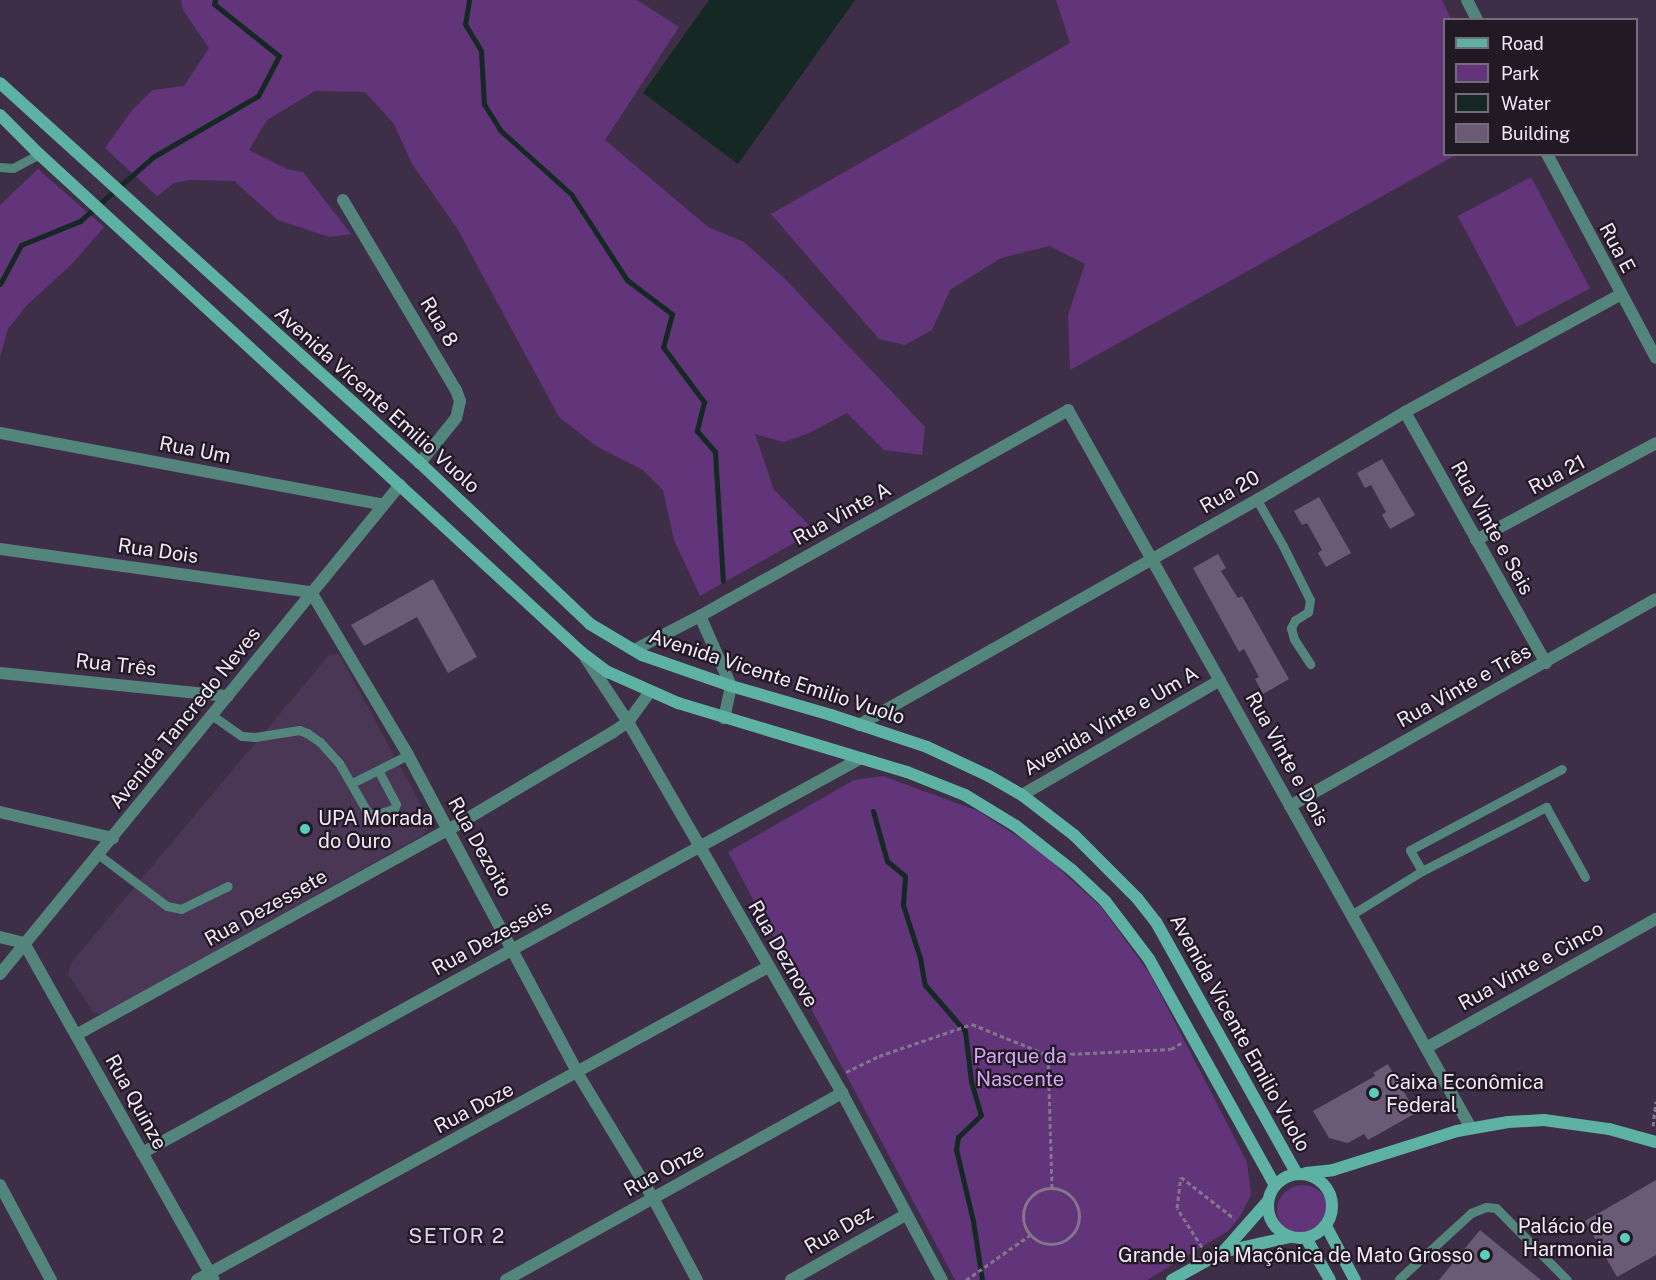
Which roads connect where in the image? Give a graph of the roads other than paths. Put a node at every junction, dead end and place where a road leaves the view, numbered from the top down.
1 (1467, 0) edge
2 (1476, 18) edge
3 (0, 83) edge
4 (0, 115) edge
5 (39, 154) junction
6 (1548, 156) edge
7 (0, 167) edge
8 (343, 200) dead end
9 (1620, 295) junction
10 (1656, 358) edge
11 (1068, 410) joint
12 (1405, 412) junction
13 (0, 433) edge
14 (1656, 443) edge
15 (420, 463) junction
16 (400, 485) junction
17 (1257, 500) junction
18 (383, 505) junction
19 (1476, 540) junction
20 (0, 549) edge
21 (1152, 559) junction
22 (311, 592) junction
23 (1656, 599) edge
24 (700, 616) junction
25 (634, 650) junction
26 (581, 652) junction
27 (1546, 663) junction
28 (1310, 664) dead end
29 (0, 673) edge
30 (1220, 680) junction
31 (731, 686) junction
32 (650, 692) junction
33 (228, 696) junction
34 (213, 716) junction
35 (724, 718) junction
36 (628, 722) junction
37 (859, 725) junction
38 (408, 755) junction
39 (861, 758) junction
40 (1562, 768) dead end
41 (378, 770) junction
42 (352, 783) junction
43 (1022, 795) junction
44 (1290, 806) junction
45 (0, 812) edge
46 (448, 830) junction
47 (113, 838) junction
48 (700, 847) junction
49 (99, 855) junction
50 (1422, 871) junction
51 (1585, 877) dead end
52 (228, 886) dead end
53 (1351, 915) junction
54 (1656, 920) edge
55 (0, 937) edge
56 (24, 943) junction
57 (513, 949) junction
58 (768, 967) junction
59 (0, 974) edge
60 (76, 1035) junction
61 (1426, 1048) junction
62 (578, 1074) junction
63 (842, 1093) junction
64 (1471, 1128) junction
65 (1653, 1141) edge
66 (142, 1153) junction
67 (1301, 1173) junction
68 (0, 1185) edge
69 (1275, 1185) junction
70 (653, 1198) junction
71 (1268, 1201) junction
72 (907, 1214) junction
73 (1326, 1226) junction
74 (1290, 1237) junction
75 (1306, 1238) junction
76 (1222, 1252) junction
77 (212, 1276) edge
78 (1399, 1279) edge
79 (51, 1280) edge
80 (197, 1280) edge
81 (506, 1280) edge
82 (697, 1280) edge
83 (791, 1280) edge
84 (942, 1280) edge
85 (1172, 1280) edge
86 (1330, 1280) edge
87 (1355, 1280) edge
88 (1567, 1280) edge

1 - 2 street
3 - 15 main road, Avenida Vicente Emilio Vuolo
4 - 5 main road
5 - 7 lane
5 - 16 main road
6 - 9 street, Rua E
8 - 15 street, Rua 8
9 - 10 street, Rua E
9 - 12 street, Rua 20
11 - 21 street, Rua Vinte e Dois
11 - 24 street, Rua Vinte A
12 - 17 street, Rua 20
12 - 19 street, Rua Vinte e Seis
13 - 18 street, Rua Um
14 - 19 street, Rua 21
15 - 25 main road, Avenida Vicente Emilio Vuolo
16 - 18 street, Avenida Tancredo Neves
16 - 26 main road
17 - 21 street, Rua 20
17 - 28 lane
18 - 22 street, Avenida Tancredo Neves
19 - 27 street, Rua Vinte e Seis
20 - 22 street, Rua Dois
21 - 30 street, Rua Vinte e Dois
21 - 37 street, Rua 20
22 - 33 street, Avenida Tancredo Neves
22 - 38 street, Rua Dezoito
23 - 27 street, Rua Vinte e Três
24 - 25 street, Rua Vinte A
24 - 31 street
25 - 31 main road, Avenida Vicente Emilio Vuolo
26 - 32 main road
26 - 36 street, Rua Deznove
27 - 44 street, Rua Vinte e Três
29 - 33 street, Rua Três
30 - 43 street, Avenida Vinte e Um A
30 - 44 street, Rua Vinte e Dois
31 - 35 street
31 - 37 main road, Avenida Vicente Emilio Vuolo
32 - 35 main road
32 - 36 street, Rua Dezessete
33 - 34 street, Avenida Tancredo Neves
34 - 42 lane
34 - 47 street, Avenida Tancredo Neves
35 - 39 main road
36 - 46 street, Rua Dezessete
36 - 48 street, Rua Deznove
37 - 43 main road, Avenida Vicente Emilio Vuolo
38 - 41 lane
38 - 46 street, Rua Dezoito
39 - 48 street, Rua Dezesseis
39 - 69 main road
40 - 50 lane
41 - 42 lane
41 - 42 lane
43 - 67 main road, Avenida Vicente Emilio Vuolo
44 - 53 street, Rua Vinte e Dois
45 - 47 street
46 - 57 street, Rua Dezoito
46 - 60 street, Rua Dezessete
47 - 49 street, Avenida Tancredo Neves
48 - 57 street, Rua Dezesseis
48 - 58 street, Rua Deznove
49 - 52 lane
49 - 56 street, Avenida Tancredo Neves
50 - 51 lane
50 - 53 lane
53 - 61 street, Rua Vinte e Dois
54 - 61 street, Rua Vinte e Cinco
55 - 56 street
56 - 59 street, Avenida Tancredo Neves
56 - 60 street, Rua Quinze
57 - 62 street, Rua Dezoito
57 - 66 street, Rua Dezesseis
58 - 62 street, Rua Doze
58 - 63 street, Rua Deznove
60 - 66 street, Rua Quinze
61 - 64 street, Rua Vinte e Dois
62 - 70 street, Rua Dezoito
62 - 77 street, Rua Doze
63 - 70 street, Rua Onze
63 - 72 street, Rua Deznove
64 - 65 main road
64 - 67 main road
66 - 77 street, Rua Quinze
67 - 69 main road
67 - 73 main road
68 - 79 street
69 - 71 main road
70 - 81 street, Rua Onze
70 - 82 street, Rua Dezoito
71 - 74 main road
71 - 76 main road
72 - 83 street, Rua Dez
72 - 84 street, Rua Deznove
73 - 75 main road
73 - 87 main road
74 - 75 main road
74 - 76 main road
75 - 86 main road
76 - 85 main road
77 - 80 street, Rua Doze
78 - 88 lane

